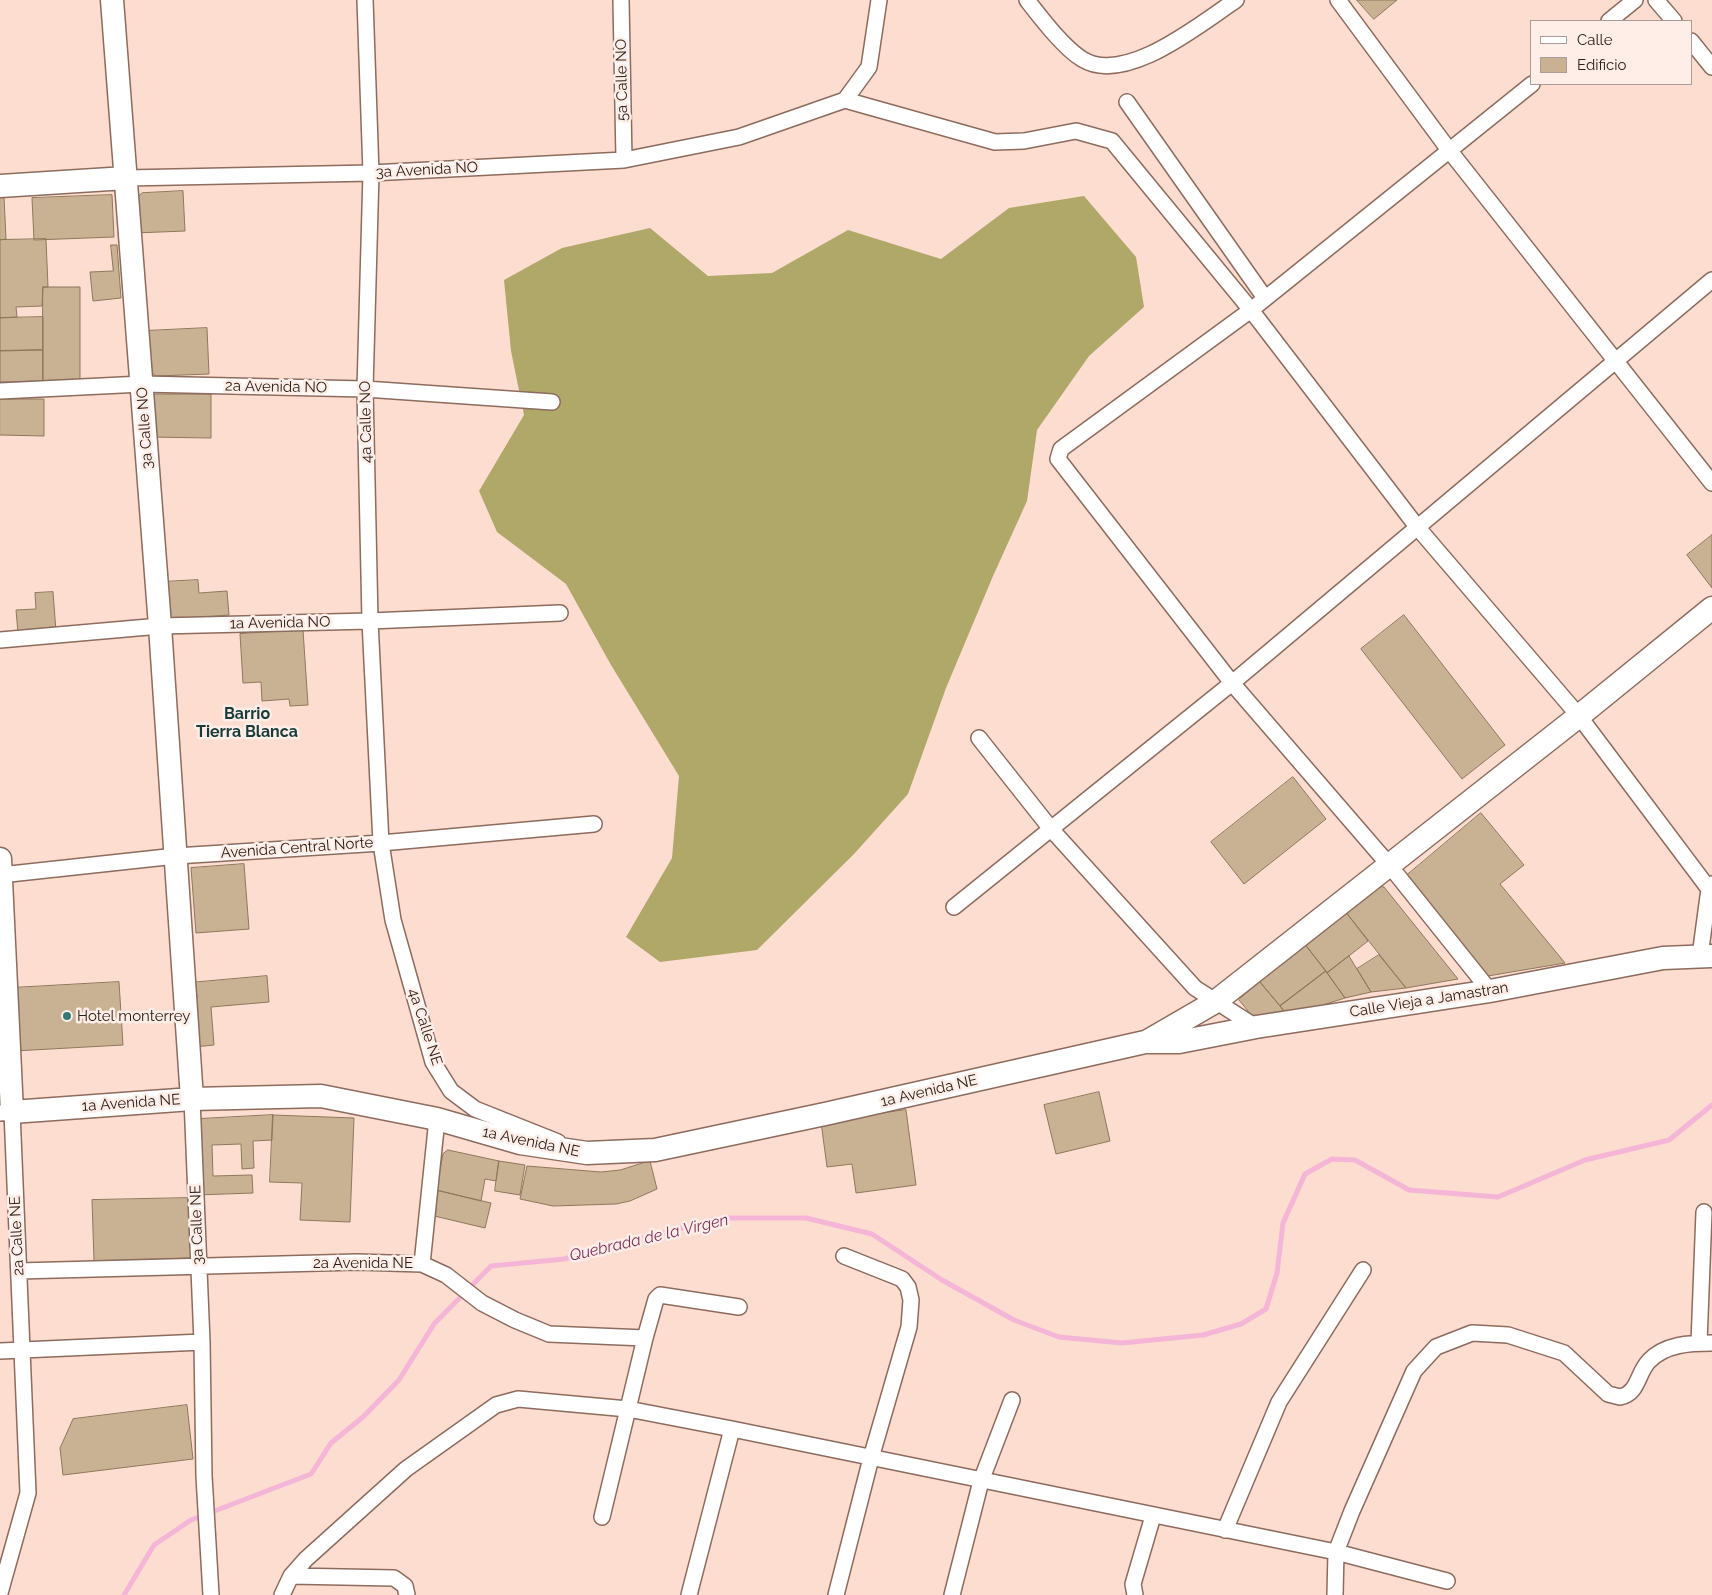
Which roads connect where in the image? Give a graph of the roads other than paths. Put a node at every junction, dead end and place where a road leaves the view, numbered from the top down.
1 (112, 0) edge
2 (365, 0) edge
3 (621, 0) edge
4 (879, 0) edge
5 (1027, 0) edge
6 (1236, 0) edge
7 (1338, 0) edge
8 (1635, 0) edge
9 (1656, 0) edge
10 (1610, 20) edge
11 (1673, 20) edge
12 (1692, 42) edge
13 (1712, 67) edge
14 (1531, 85) edge
15 (845, 100) junction
16 (1127, 102) dead end
17 (1449, 150) junction
18 (624, 160) junction
19 (371, 173) junction
20 (126, 178) junction
21 (0, 186) edge
22 (1712, 280) edge
23 (1265, 298) junction
24 (1251, 310) junction
25 (1616, 359) junction
26 (142, 384) junction
27 (365, 389) junction
28 (0, 391) edge
29 (552, 402) dead end
30 (1712, 483) edge
31 (1418, 528) junction
32 (1712, 608) edge
33 (560, 613) dead end
34 (370, 621) junction
35 (160, 626) junction
36 (0, 640) edge
37 (1232, 683) junction
38 (1579, 716) junction
39 (979, 738) dead end
40 (594, 824) dead end
41 (1051, 829) junction
42 (382, 843) junction
43 (176, 856) junction
44 (1390, 866) junction
45 (0, 870) edge
46 (1710, 887) edge
47 (954, 907) dead end
48 (1706, 956) edge
49 (1490, 991) junction
50 (1215, 1002) junction
51 (1256, 1027) junction
52 (1145, 1042) junction
53 (192, 1099) junction
54 (6, 1112) edge
55 (437, 1120) junction
56 (587, 1153) junction
57 (1704, 1212) dead end
58 (844, 1256) dead end
59 (422, 1264) junction
60 (199, 1266) junction
61 (1363, 1270) dead end
62 (19, 1271) junction
63 (738, 1307) dead end
64 (645, 1338) junction
65 (202, 1342) junction
66 (1705, 1343) edge
67 (22, 1349) junction
68 (0, 1351) edge
69 (1012, 1400) dead end
70 (628, 1409) junction
71 (732, 1429) junction
72 (871, 1458) junction
73 (981, 1482) junction
74 (1153, 1516) junction
75 (602, 1517) dead end
76 (1225, 1530) junction
77 (1336, 1552) junction
78 (291, 1576) junction
79 (1447, 1581) dead end
80 (0, 1593) edge
81 (211, 1595) edge
82 (282, 1595) edge
83 (407, 1595) edge
84 (689, 1595) edge
85 (836, 1595) edge
86 (952, 1595) edge
87 (1135, 1595) edge
88 (1335, 1595) edge

1 - 20 main road, 3a Calle NO
2 - 19 street, 4a Calle NO
3 - 18 street, 5a Calle NO
4 - 15 street
5 - 6 street
7 - 17 street
8 - 10 street
9 - 11 street
12 - 13 street
14 - 17 street
15 - 18 street, 3a Avenida NO
15 - 24 street
16 - 23 street
17 - 23 street
17 - 25 street
18 - 19 street, 3a Avenida NO
19 - 20 street, 3a Avenida NO
19 - 27 street, 4a Calle NO
20 - 21 main road, 3a Avenida NO
20 - 26 main road, 3a Calle NO
22 - 25 street
23 - 24 street
24 - 31 street
24 - 37 street
25 - 30 street
25 - 31 street
26 - 27 street, 2a Avenida NO
26 - 28 street, 2a Avenida NO
26 - 35 main road, 3a Calle NO
27 - 29 street, 2a Avenida NO
27 - 34 street, 4a Calle NO
31 - 37 street
31 - 38 street
32 - 38 main road
33 - 34 street, 1a Avenida NO
34 - 35 street, 1a Avenida NO
34 - 42 street, 4a Calle NO
35 - 36 street, 1a Avenida NO
35 - 43 main road, 3a Calle NO
37 - 41 street
37 - 44 street
38 - 44 main road
38 - 46 street
39 - 41 street
40 - 42 street, Avenida Central Norte
41 - 47 street
41 - 50 street
42 - 43 street, Avenida Central Norte
42 - 56 street, 4a Calle NE
43 - 45 street, Avenida Central Norte
43 - 53 main road, 3a Calle NE
44 - 49 street
44 - 50 main road
45 - 54 main road, 2a Calle NE
46 - 48 street
48 - 49 main road, Calle Vieja a Jamastran
49 - 51 main road, Calle Vieja a Jamastran
50 - 51 street
50 - 52 main road
51 - 52 main road, Calle Vieja a Jamastran
52 - 56 main road, 1a Avenida NE
53 - 54 main road, 1a Avenida NE
53 - 55 main road, 1a Avenida NE
53 - 60 street, 3a Calle NE
54 - 62 street, 2a Calle NE
55 - 56 main road, 1a Avenida NE
55 - 59 street
57 - 66 street
58 - 72 street
59 - 60 street, 2a Avenida NE
59 - 64 street, 2a Avenida NE
60 - 62 street, 2a Avenida NE
60 - 65 street, 3a Calle NE
61 - 76 street
62 - 67 street, 2a Calle NE
63 - 64 street
64 - 70 street
65 - 67 street
65 - 81 street, 3a Calle NE
66 - 77 street
67 - 68 street
67 - 80 street, 2a Calle NE
69 - 73 street
70 - 71 street
70 - 75 street
70 - 78 street
71 - 72 street
71 - 84 street
72 - 73 street
72 - 85 street
73 - 74 street
73 - 86 street
74 - 76 street
74 - 87 street
76 - 77 street
77 - 79 street
77 - 88 street
78 - 82 street
78 - 83 street

